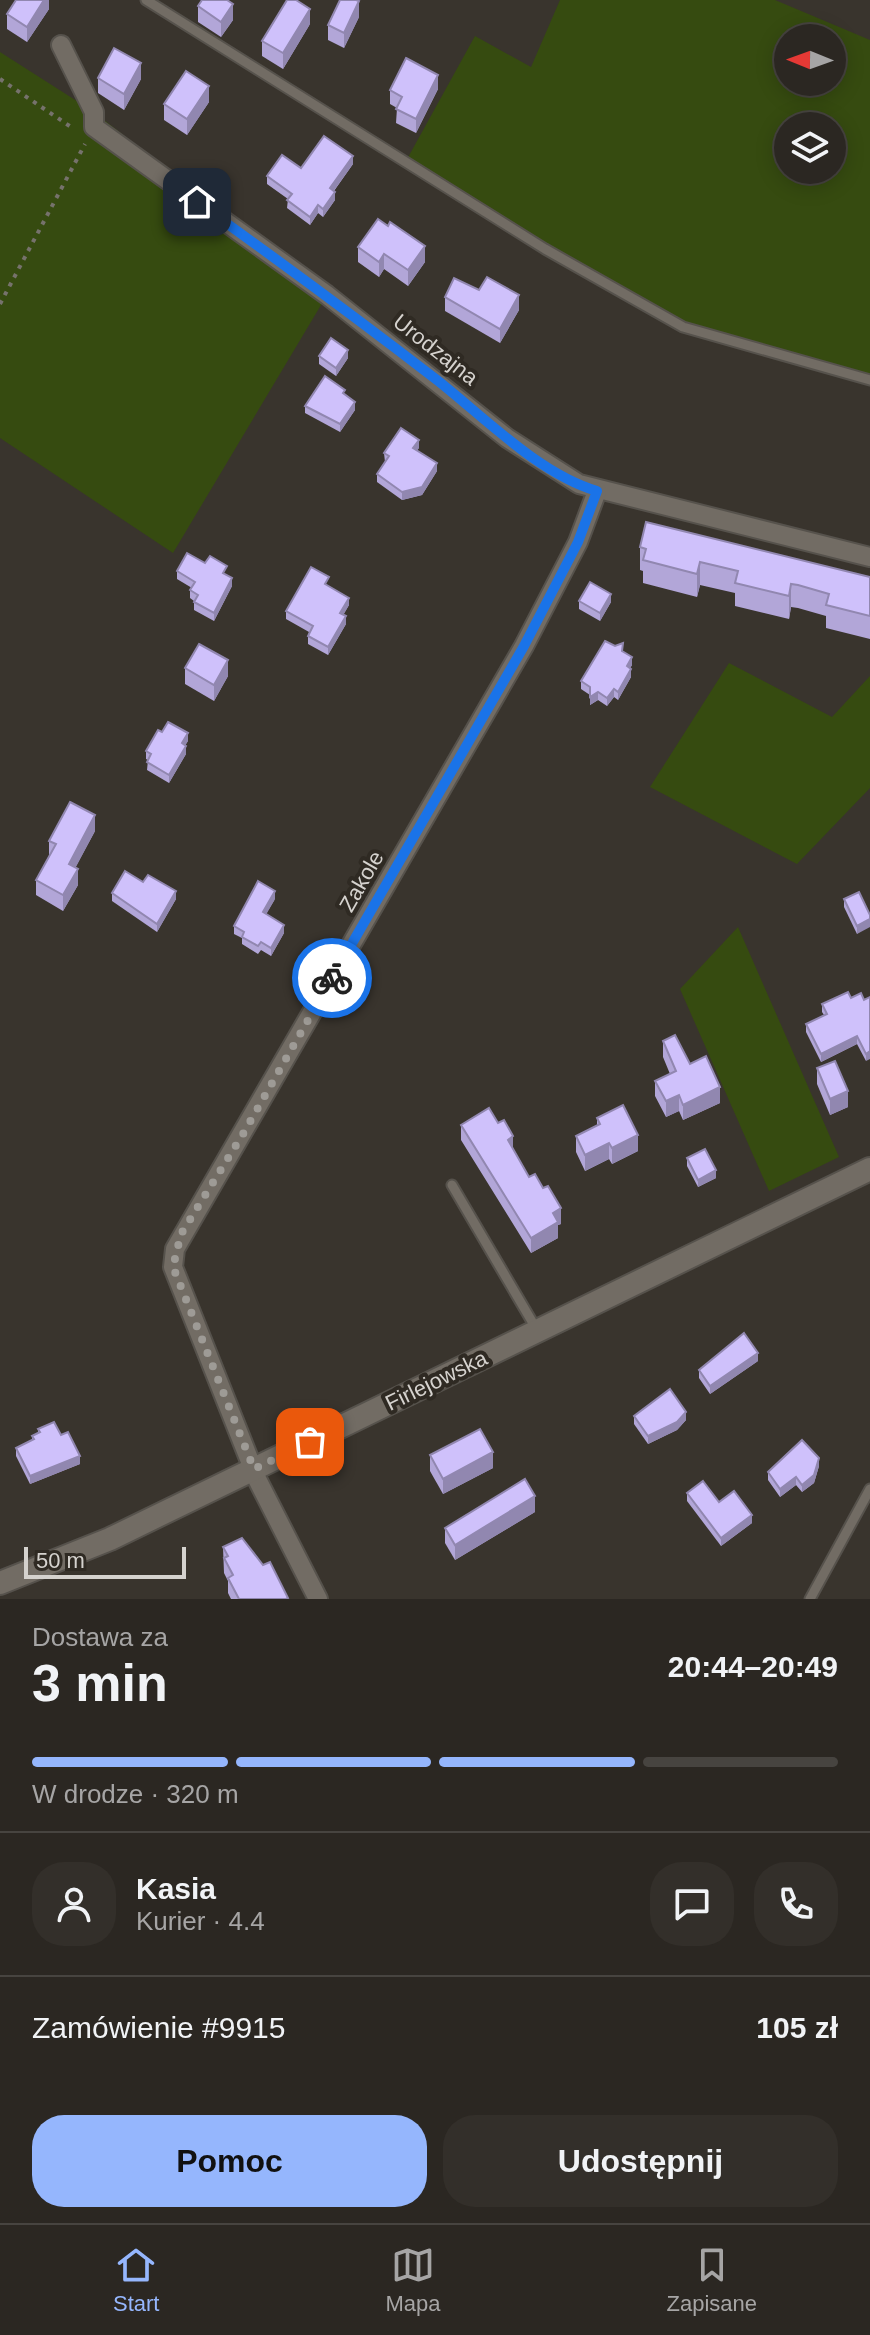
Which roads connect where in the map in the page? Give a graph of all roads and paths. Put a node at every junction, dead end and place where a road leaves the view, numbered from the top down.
1 (146, 0) edge
2 (61, 45) dead end
3 (0, 79) edge
4 (91, 133) junction
5 (0, 304) edge
6 (870, 380) edge
7 (597, 491) junction
8 (870, 557) edge
9 (870, 1169) edge
10 (452, 1185) dead end
11 (537, 1330) junction
12 (254, 1469) junction
13 (870, 1489) edge
14 (0, 1583) edge
15 (318, 1599) edge
16 (810, 1599) edge

1 - 6 lane
2 - 4 street
3 - 4 path
4 - 5 path
4 - 7 street, Urodzajna
7 - 8 street, Urodzajna
7 - 12 street, Zakole
9 - 11 street, Firlejowska
10 - 11 lane
11 - 12 street, Firlejowska
12 - 14 street, Firlejowska
12 - 15 street, Zakole
13 - 16 lane

